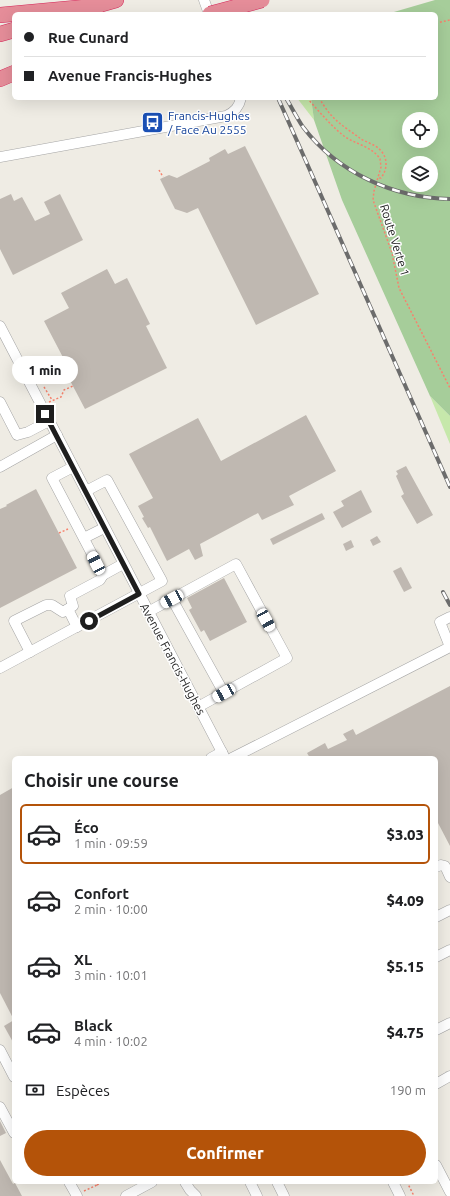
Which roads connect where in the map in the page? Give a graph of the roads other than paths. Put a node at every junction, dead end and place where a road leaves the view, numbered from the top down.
1 (116, 0) edge
2 (204, 0) edge
3 (262, 0) edge
4 (98, 6) junction
5 (33, 12) edge
6 (76, 12) edge
7 (209, 12) edge
8 (217, 12) edge
9 (12, 14) edge
10 (0, 15) edge
11 (12, 31) edge
12 (0, 34) edge
13 (12, 67) edge
14 (0, 70) edge
15 (12, 74) edge
16 (0, 79) edge
17 (240, 100) edge
18 (0, 157) edge
19 (0, 326) edge
20 (0, 402) edge
21 (49, 421) junction
22 (57, 435) junction
23 (0, 467) edge
24 (73, 467) junction
25 (86, 491) junction
26 (104, 528) junction
27 (84, 538) junction
28 (123, 564) junction
29 (103, 575) junction
30 (139, 594) junction
31 (172, 599) junction
32 (68, 610) junction
33 (148, 612) junction
34 (450, 617) edge
35 (77, 627) junction
36 (450, 647) edge
37 (30, 652) junction
38 (0, 668) edge
39 (224, 693) junction
40 (198, 707) junction
41 (223, 755) edge
42 (236, 756) edge
43 (438, 866) edge
44 (450, 877) edge
45 (450, 910) edge
46 (438, 916) edge
47 (450, 950) edge
48 (438, 956) edge
49 (450, 1023) edge
50 (438, 1029) edge
51 (0, 1050) edge
52 (12, 1073) edge
53 (450, 1076) edge
54 (438, 1083) edge
55 (0, 1107) edge
56 (12, 1129) edge
57 (438, 1169) edge
58 (70, 1184) edge
59 (148, 1184) edge
60 (186, 1184) edge
61 (251, 1184) edge
62 (278, 1184) edge
63 (393, 1184) edge
64 (450, 1192) edge
65 (77, 1196) edge
66 (126, 1196) edge
67 (196, 1196) edge
68 (257, 1196) edge
69 (284, 1196) edge
70 (400, 1196) edge

1 - 4 highway
2 - 7 street
3 - 8 highway, bridge
4 - 5 highway
4 - 6 highway
9 - 10 highway
11 - 12 highway
13 - 14 highway
15 - 16 highway
17 - 18 street
19 - 21 street, Avenue Francis-Hughes
20 - 21 street
21 - 22 street, Avenue Francis-Hughes
22 - 23 street
22 - 24 street, Avenue Francis-Hughes
24 - 25 street, Avenue Francis-Hughes
24 - 27 street
25 - 26 street, Avenue Francis-Hughes
25 - 30 street
26 - 27 street
26 - 28 street, Avenue Francis-Hughes
27 - 29 street
28 - 29 street
28 - 30 street, Avenue Francis-Hughes
29 - 32 street
30 - 33 street, Avenue Francis-Hughes
30 - 35 street
31 - 33 street
31 - 39 street
31 - 39 street
32 - 35 street
32 - 37 street
33 - 40 street, Avenue Francis-Hughes
34 - 36 street
35 - 37 street
36 - 42 street
37 - 38 street
39 - 40 street
40 - 41 street, Avenue Francis-Hughes
43 - 44 street
45 - 46 street
47 - 48 street
49 - 50 street
51 - 52 street
53 - 54 street
55 - 56 street
57 - 64 street
58 - 65 street
59 - 66 street
60 - 67 street
61 - 68 street
62 - 69 street
63 - 70 street

